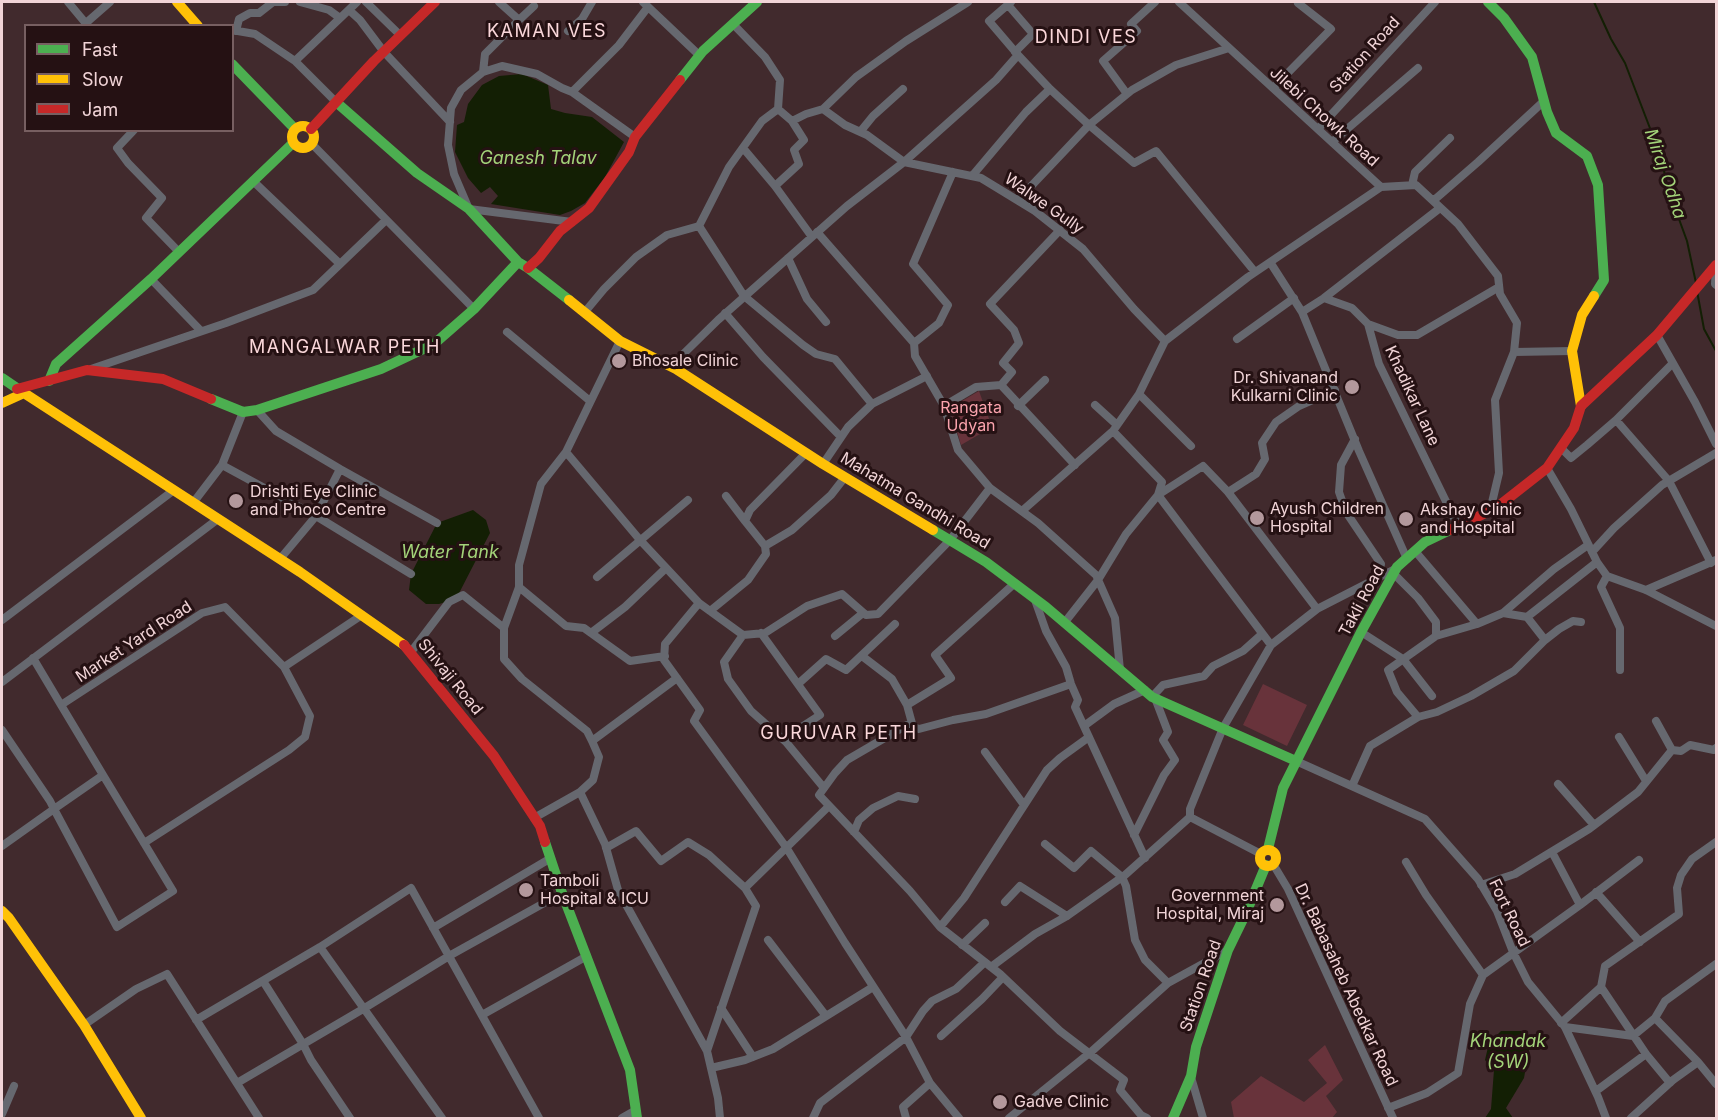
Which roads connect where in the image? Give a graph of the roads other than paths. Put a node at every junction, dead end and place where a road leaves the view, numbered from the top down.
1 (68, 2) edge
2 (110, 2) edge
3 (177, 2) edge
4 (285, 2) edge
5 (301, 2) edge
6 (357, 2) edge
7 (366, 2) edge
8 (435, 2) edge
9 (499, 2) edge
10 (592, 2) edge
11 (968, 2) edge
12 (1155, 2) edge
13 (1298, 2) edge
14 (1436, 2) edge
15 (1488, 2) edge
16 (534, 3) edge
17 (1010, 3) edge
18 (1184, 3) edge
19 (645, 4) edge
20 (749, 4) edge
21 (349, 10) junction
22 (340, 18) junction
23 (519, 20) junction
24 (87, 24) edge
25 (196, 24) edge
26 (733, 24) junction
27 (234, 31) edge
28 (568, 31) dead end
29 (400, 35) junction
30 (1229, 48) junction
31 (384, 52) junction
32 (1016, 53) junction
33 (699, 56) junction
34 (295, 61) junction
35 (234, 66) edge
36 (1418, 68) dead end
37 (483, 72) junction
38 (1273, 88) junction
39 (903, 89) dead end
40 (1050, 89) junction
41 (572, 92) junction
42 (1127, 94) junction
43 (1544, 101) junction
44 (336, 102) junction
45 (778, 109) junction
46 (824, 109) junction
47 (792, 121) junction
48 (450, 122) junction
49 (1089, 125) junction
50 (295, 129) junction
51 (311, 129) junction
52 (1318, 129) junction
53 (132, 132) edge
54 (860, 132) junction
55 (635, 136) junction
56 (1450, 138) dead end
57 (1332, 142) junction
58 (294, 143) junction
59 (312, 144) junction
60 (743, 148) junction
61 (904, 162) junction
62 (953, 172) junction
63 (972, 176) junction
64 (254, 181) junction
65 (1412, 185) junction
66 (776, 186) junction
67 (1381, 187) junction
68 (440, 189) junction
69 (461, 189) junction
70 (1018, 200) junction
71 (1433, 201) junction
72 (470, 208) junction
73 (1440, 208) junction
74 (386, 220) junction
75 (572, 222) junction
76 (699, 226) junction
77 (1060, 230) junction
78 (814, 235) junction
79 (179, 252) junction
80 (788, 258) junction
81 (1270, 262) junction
82 (340, 264) junction
83 (523, 265) junction
84 (1713, 268) edge
85 (1255, 272) junction
86 (151, 279) junction
87 (1716, 285) edge
88 (1500, 287) junction
89 (744, 296) junction
90 (1294, 298) junction
91 (1323, 298) junction
92 (474, 309) junction
93 (1302, 312) junction
94 (584, 313) junction
95 (726, 313) junction
96 (826, 322) dead end
97 (1368, 324) junction
98 (201, 331) junction
99 (507, 332) dead end
100 (1657, 335) junction
101 (1237, 339) dead end
102 (620, 341) junction
103 (1166, 341) junction
104 (914, 343) junction
105 (1572, 351) junction
106 (1514, 352) junction
107 (1673, 363) junction
108 (671, 366) junction
109 (87, 370) junction
110 (927, 376) junction
111 (2, 378) edge
112 (1045, 380) dead end
113 (49, 381) junction
114 (1001, 385) junction
115 (1335, 390) junction
116 (21, 391) junction
117 (1139, 394) junction
118 (2, 395) edge
119 (590, 401) junction
120 (2, 403) edge
121 (872, 404) junction
122 (1095, 405) dead end
123 (944, 406) junction
124 (1018, 406) junction
125 (1581, 406) junction
126 (257, 410) junction
127 (243, 412) junction
128 (1616, 420) junction
129 (1115, 428) junction
130 (841, 436) junction
131 (1355, 439) junction
132 (1716, 444) edge
133 (1191, 446) dead end
134 (1561, 448) junction
135 (566, 452) junction
136 (806, 453) junction
137 (1716, 453) edge
138 (823, 464) junction
139 (222, 465) junction
140 (1075, 465) junction
141 (1547, 468) junction
142 (340, 469) junction
143 (844, 477) junction
144 (1669, 481) junction
145 (990, 488) junction
146 (174, 490) junction
147 (1228, 492) junction
148 (1158, 495) junction
149 (726, 496) dead end
150 (688, 500) dead end
151 (193, 503) junction
152 (1022, 511) junction
153 (1490, 511) junction
154 (316, 516) junction
155 (218, 519) junction
156 (745, 521) junction
157 (437, 523) dead end
158 (1458, 526) junction
159 (640, 540) junction
160 (950, 540) junction
161 (765, 546) junction
162 (1590, 549) junction
163 (1411, 555) junction
164 (280, 559) junction
165 (1597, 562) junction
166 (1714, 562) edge
167 (666, 568) junction
168 (1396, 570) junction
169 (411, 574) dead end
170 (1607, 576) junction
171 (597, 577) dead end
172 (1378, 577) junction
173 (1098, 580) junction
174 (1015, 583) junction
175 (519, 587) junction
176 (1646, 590) junction
177 (1035, 598) junction
178 (699, 603) junction
179 (1317, 609) junction
180 (710, 611) junction
181 (863, 613) junction
182 (1503, 613) junction
183 (362, 615) junction
184 (1527, 617) junction
185 (2, 620) edge
186 (1065, 622) junction
187 (1581, 622) dead end
188 (895, 624) dead end
189 (1477, 624) junction
190 (1716, 626) edge
191 (504, 628) junction
192 (1361, 632) junction
193 (591, 633) junction
194 (761, 633) junction
195 (1262, 634) junction
196 (742, 635) junction
197 (835, 636) dead end
198 (1436, 636) junction
199 (1545, 640) junction
200 (1270, 645) junction
201 (411, 652) junction
202 (665, 656) junction
203 (862, 656) junction
204 (33, 658) junction
205 (1403, 659) junction
206 (284, 667) junction
207 (1620, 669) dead end
208 (1120, 670) junction
209 (678, 678) junction
210 (2, 682) edge
211 (798, 684) junction
212 (1071, 684) junction
213 (1151, 695) junction
214 (1432, 696) dead end
215 (61, 705) junction
216 (908, 705) junction
217 (1418, 717) junction
218 (1656, 721) dead end
219 (1084, 726) junction
220 (913, 727) junction
221 (1223, 728) junction
222 (2, 730) edge
223 (1089, 737) junction
224 (1620, 737) dead end
225 (783, 739) junction
226 (592, 741) junction
227 (1672, 750) junction
228 (985, 752) dead end
229 (1716, 752) edge
230 (1296, 761) junction
231 (103, 775) junction
232 (1646, 781) junction
233 (1558, 784) dead end
234 (1352, 786) junction
235 (824, 788) junction
236 (580, 792) junction
237 (915, 799) dead end
238 (1024, 805) junction
239 (830, 806) junction
240 (54, 809) junction
241 (1190, 817) junction
242 (534, 818) junction
243 (1594, 825) junction
244 (854, 832) junction
245 (1134, 835) junction
246 (1716, 842) edge
247 (144, 843) junction
248 (1045, 844) dead end
249 (2, 846) edge
250 (786, 847) junction
251 (606, 848) junction
252 (1265, 852) junction
253 (1552, 852) junction
254 (551, 858) junction
255 (1144, 858) junction
256 (1639, 860) dead end
257 (1406, 862) dead end
258 (1270, 865) junction
259 (1122, 877) junction
260 (1482, 885) junction
261 (745, 888) junction
262 (1596, 892) junction
263 (562, 893) junction
264 (1005, 902) dead end
265 (1580, 905) junction
266 (2, 911) edge
267 (1067, 916) junction
268 (985, 923) dead end
269 (940, 927) junction
270 (434, 928) junction
271 (768, 940) dead end
272 (1640, 942) junction
273 (962, 945) junction
274 (320, 947) junction
275 (1228, 950) junction
276 (1513, 952) junction
277 (449, 956) junction
278 (587, 956) junction
279 (988, 964) junction
280 (1716, 964) edge
281 (1483, 975) junction
282 (1003, 977) junction
283 (262, 981) junction
284 (1168, 982) junction
285 (873, 987) junction
286 (1601, 987) junction
287 (721, 1008) junction
288 (363, 1009) junction
289 (482, 1016) junction
290 (825, 1016) junction
291 (1655, 1018) junction
292 (196, 1020) junction
293 (84, 1024) junction
294 (1563, 1025) junction
295 (941, 1036) dead end
296 (1633, 1036) junction
297 (906, 1037) junction
298 (303, 1044) junction
299 (707, 1051) junction
300 (1088, 1053) junction
301 (1646, 1054) junction
302 (753, 1057) junction
303 (1698, 1062) junction
304 (711, 1068) junction
305 (1191, 1076) junction
306 (237, 1083) junction
307 (930, 1083) junction
308 (1670, 1083) junction
309 (1716, 1084) edge
310 (14, 1086) dead end
311 (1596, 1091) junction
312 (1388, 1108) junction
313 (2, 1114) edge
314 (636, 1114) edge
315 (1142, 1117) edge
316 (141, 1119) edge
317 (260, 1119) edge
318 (350, 1119) edge
319 (442, 1119) edge
320 (539, 1119) edge
321 (622, 1119) edge
322 (720, 1119) edge
323 (813, 1119) edge
324 (906, 1119) edge
325 (958, 1119) edge
326 (1009, 1119) edge
327 (1173, 1119) edge
328 (1203, 1119) edge
329 (1393, 1119) edge
330 (1606, 1119) edge
331 (1631, 1119) edge

1 - 24 street
2 - 24 street
3 - 25 main road
4 - 27 street
5 - 22 street
6 - 21 street
7 - 29 street
8 - 29 main road
9 - 23 street
10 - 28 street
11 - 46 street
12 - 42 street
13 - 38 street
14 - 52 street, Station Road
15 - 43 main road
16 - 23 street
17 - 32 street
17 - 32 street
18 - 30 street, Jilebi Chowk Road
19 - 33 street
19 - 41 street
20 - 26 main road
21 - 22 street
21 - 31 street
22 - 34 street
23 - 37 street
26 - 33 main road
26 - 45 street
27 - 34 street
29 - 31 main road
30 - 38 street, Jilebi Chowk Road
30 - 42 street
31 - 44 main road
31 - 48 street
32 - 40 street
32 - 61 street
33 - 55 main road
34 - 44 street
35 - 50 main road
36 - 57 street
37 - 41 street
37 - 48 street
38 - 52 street, Jilebi Chowk Road
39 - 54 street
40 - 49 street
40 - 63 street
41 - 55 street
42 - 49 street
43 - 71 street
43 - 105 main road
44 - 51 main road
44 - 68 main road, Mahatma Gandhi Road
45 - 47 street
45 - 60 street
46 - 47 street
46 - 54 street
47 - 66 street
48 - 69 street
49 - 70 street
49 - 85 street
50 - 51 main road
50 - 58 main road
51 - 59 main road
52 - 57 street, Jilebi Chowk Road
53 - 79 street
54 - 61 street
55 - 75 main road
56 - 65 street
57 - 67 street, Jilebi Chowk Road
58 - 59 main road
58 - 64 main road
59 - 74 street
60 - 66 street
60 - 76 street
61 - 62 street, Walwe Gully
61 - 78 street
62 - 63 street, Walwe Gully
62 - 104 street
63 - 70 street, Walwe Gully
64 - 79 main road
64 - 82 street
65 - 67 street, Jilebi Chowk Road
65 - 71 street
66 - 78 street
67 - 81 street
68 - 69 street
68 - 72 main road, Mahatma Gandhi Road
69 - 72 street
70 - 77 street, Walwe Gully
71 - 73 street
72 - 75 street
72 - 83 main road, Mahatma Gandhi Road
73 - 88 street
73 - 91 street
74 - 82 street
74 - 92 street
75 - 83 main road
76 - 89 street
76 - 94 street
77 - 103 street, Walwe Gully
77 - 114 street
78 - 80 street
78 - 104 street
79 - 86 main road
80 - 89 street
80 - 96 street
81 - 85 street
81 - 90 street
82 - 98 street
83 - 92 main road
83 - 94 main road, Mahatma Gandhi Road
84 - 87 street
84 - 100 main road, Takli Road
85 - 103 street
86 - 98 street
86 - 113 main road
88 - 97 street
88 - 106 street
89 - 95 street
89 - 121 street
90 - 93 street
90 - 101 street
91 - 93 street
91 - 97 street
92 - 126 main road
93 - 115 street
94 - 102 main road, Mahatma Gandhi Road
95 - 108 street
95 - 130 street
97 - 158 street, Khadikar Lane
98 - 109 street
99 - 119 street
100 - 107 street
100 - 125 main road, Takli Road
102 - 108 main road, Mahatma Gandhi Road
102 - 119 street
103 - 117 street
104 - 110 street
105 - 106 street
105 - 125 main road
106 - 153 street
107 - 128 street
107 - 132 street
108 - 136 main road, Mahatma Gandhi Road
109 - 113 main road
109 - 127 main road
110 - 121 street
110 - 123 street
111 - 116 main road, Shivaji Road
112 - 124 street
113 - 116 main road
114 - 123 street
114 - 124 street
115 - 131 street
115 - 147 street
116 - 118 main road
116 - 120 main road
116 - 146 main road, Shivaji Road
117 - 129 street
117 - 133 street
119 - 135 street
121 - 130 street
122 - 129 street
123 - 145 street
124 - 140 street
125 - 134 main road, Takli Road
126 - 127 main road
126 - 142 street
127 - 139 street
128 - 134 street
128 - 144 street
129 - 140 street
129 - 148 street
130 - 138 street
131 - 163 street
131 - 172 street
134 - 141 main road, Takli Road
135 - 159 street
135 - 175 street
136 - 138 main road, Mahatma Gandhi Road
136 - 156 street
137 - 144 street
138 - 143 main road, Mahatma Gandhi Road
139 - 151 street
139 - 154 street
140 - 152 street
141 - 153 main road, Takli Road
141 - 162 street
142 - 154 street
142 - 157 street
143 - 160 main road, Mahatma Gandhi Road
143 - 161 street
144 - 162 street
144 - 166 street
145 - 152 street
145 - 160 street
146 - 151 main road, Shivaji Road
146 - 185 street
147 - 148 street
147 - 179 street
148 - 173 street
148 - 195 street
149 - 156 street
150 - 159 street
151 - 155 main road, Shivaji Road
152 - 173 street
153 - 158 main road, Takli Road
154 - 164 street
154 - 169 street
155 - 164 main road, Shivaji Road
155 - 204 street
156 - 161 street
158 - 163 main road, Takli Road
159 - 167 street
159 - 171 street
160 - 174 main road, Mahatma Gandhi Road
160 - 181 street
161 - 180 street
162 - 165 street
162 - 182 street
163 - 168 main road, Takli Road
163 - 189 street
164 - 183 main road, Shivaji Road
165 - 170 street
165 - 184 street
166 - 176 street
167 - 178 street
167 - 193 street
168 - 172 street
168 - 192 main road, Takli Road
168 - 198 street
170 - 176 street
170 - 207 street
172 - 179 street
173 - 186 street
173 - 208 street
174 - 177 main road, Mahatma Gandhi Road
174 - 216 street
175 - 191 street
175 - 193 street
176 - 190 street
177 - 186 main road, Mahatma Gandhi Road
177 - 212 street
178 - 180 street
178 - 202 street
179 - 200 street
180 - 196 street
181 - 194 street
181 - 197 street
182 - 184 street
182 - 189 street
183 - 201 main road, Shivaji Road
183 - 206 street
184 - 199 street
186 - 208 main road, Mahatma Gandhi Road
187 - 199 street
188 - 203 street
189 - 198 street
191 - 201 street
191 - 226 street
192 - 205 street
192 - 230 main road, Takli Road
193 - 202 street
194 - 196 street
194 - 211 street
195 - 200 street
195 - 213 street
196 - 225 street
198 - 205 street
199 - 217 street
200 - 221 street
201 - 242 main road, Shivaji Road
202 - 209 street
203 - 211 street
203 - 216 street
204 - 210 street
204 - 215 street
205 - 214 street
205 - 217 street
206 - 215 street, Market Yard Road
206 - 247 street
208 - 213 main road, Mahatma Gandhi Road
209 - 226 street
209 - 250 street
211 - 225 street
212 - 219 street
212 - 220 street
213 - 219 street
213 - 221 main road, Mahatma Gandhi Road
213 - 245 street
215 - 231 street
216 - 220 street
217 - 234 street
218 - 227 street
219 - 223 street
220 - 235 street
221 - 230 main road, Mahatma Gandhi Road
221 - 241 street
222 - 240 street
223 - 238 street
223 - 245 street
224 - 232 street
225 - 235 street
226 - 236 street
227 - 229 street
227 - 232 street
228 - 238 street
230 - 234 street, Fort Road
230 - 252 main road, Takli Road
231 - 240 street
231 - 247 street
232 - 243 street
233 - 243 street
234 - 260 street, Fort Road
235 - 239 street
236 - 242 street
236 - 251 street
237 - 244 street
238 - 269 street
239 - 244 street
239 - 250 street
240 - 247 street
240 - 249 street
241 - 252 street
241 - 255 street
242 - 254 main road, Shivaji Road
243 - 253 street
244 - 269 street
245 - 255 street
246 - 272 street
248 - 259 street
250 - 261 street
250 - 285 street
251 - 261 street
251 - 299 street
252 - 258 main road
253 - 260 street
253 - 265 street
254 - 263 main road, Shivaji Road
254 - 270 street
255 - 259 street
256 - 262 street
257 - 281 street
258 - 275 main road, Station Road
258 - 312 street, Dr. Babasaheb Abedkar Road
259 - 267 street
259 - 284 street
260 - 276 street, Fort Road
261 - 287 street
262 - 265 street
262 - 272 street
263 - 277 street
263 - 278 main road, Shivaji Road
264 - 267 street
265 - 276 street
266 - 293 main road
267 - 279 street
268 - 273 street
269 - 273 street
270 - 274 street
270 - 277 street
271 - 290 street
272 - 286 street
273 - 279 street
274 - 283 street
274 - 288 street
275 - 284 street
275 - 305 main road, Station Road
276 - 281 street
276 - 294 street, Fort Road
277 - 288 street
277 - 289 street
278 - 289 street
278 - 314 main road, Shivaji Road
279 - 282 street
279 - 297 street
280 - 291 street
281 - 312 street
282 - 295 street
282 - 300 street
283 - 292 street
283 - 298 street
284 - 300 street
285 - 290 street
285 - 297 street
286 - 294 street
286 - 296 street
287 - 299 street
287 - 302 street
288 - 298 street
288 - 319 street
289 - 320 street
290 - 302 street
291 - 296 street
291 - 303 street
292 - 293 street
292 - 306 street
293 - 316 main road
294 - 296 street
294 - 311 street, Fort Road
296 - 301 street
297 - 307 street
297 - 323 street
298 - 306 street
298 - 318 street
299 - 304 street
300 - 315 street
300 - 326 street
301 - 308 street
301 - 311 street
302 - 304 street
303 - 308 street
303 - 309 street
304 - 322 street
305 - 327 main road, Station Road
305 - 328 street
306 - 317 street
307 - 324 street
307 - 325 street
308 - 331 street
310 - 313 street
311 - 330 street, Fort Road
312 - 329 street, Dr. Babasaheb Abedkar Road
314 - 321 street

